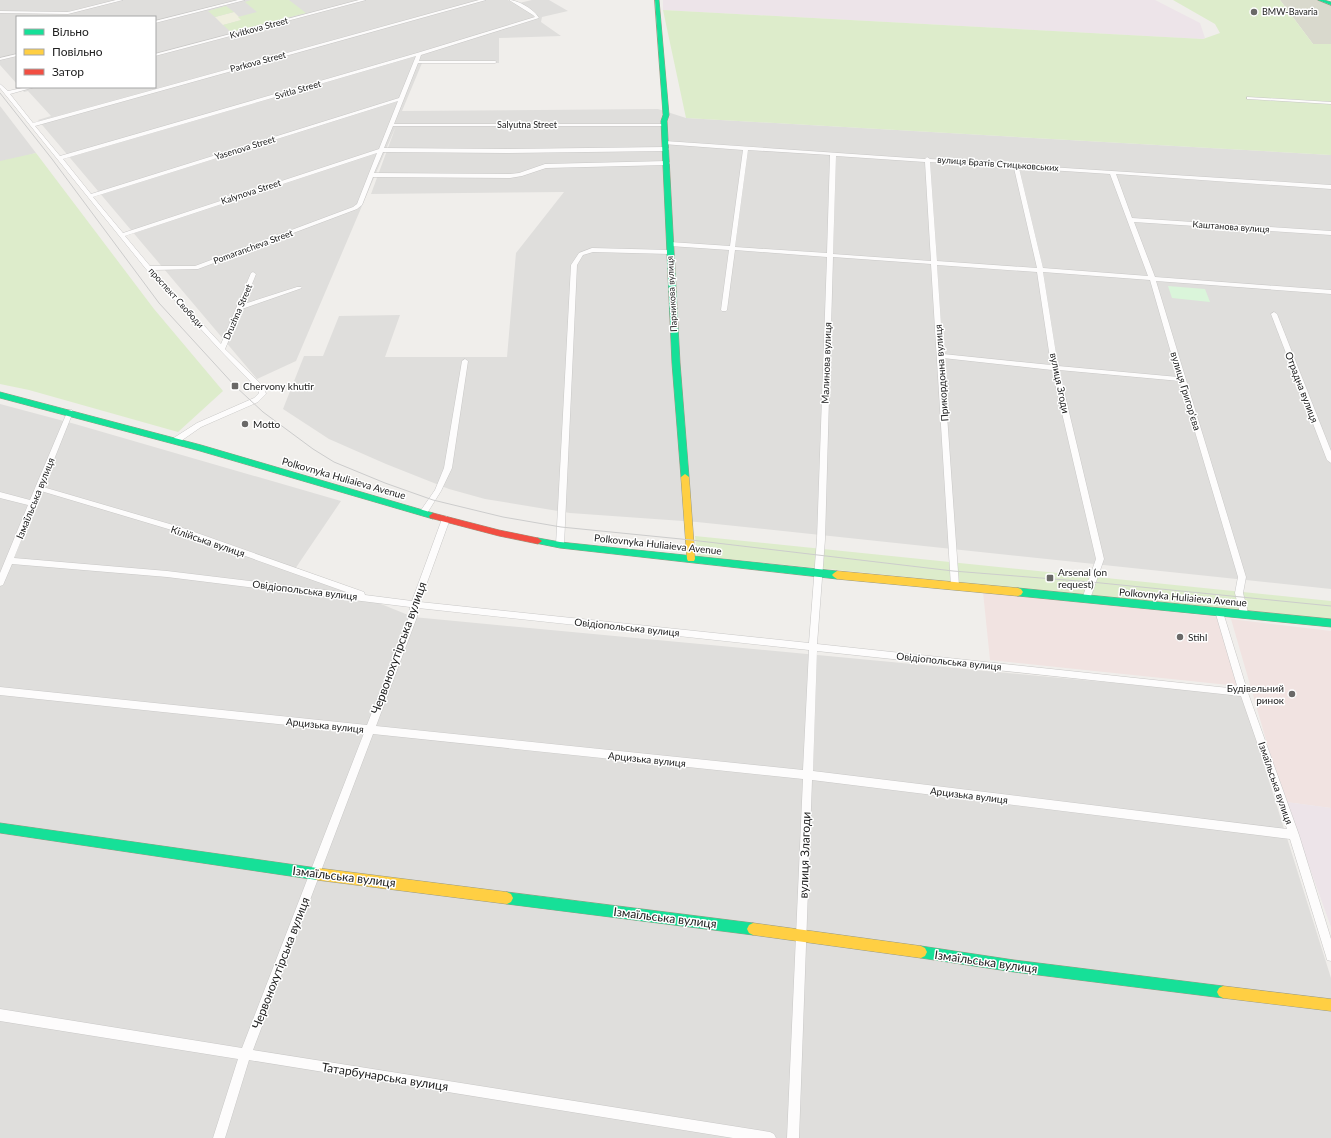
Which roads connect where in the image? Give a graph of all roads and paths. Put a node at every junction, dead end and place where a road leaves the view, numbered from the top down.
1 (121, 0) edge
2 (243, 0) edge
3 (364, 0) edge
4 (484, 0) edge
5 (511, 0) edge
6 (657, 0) edge
7 (1320, 0) edge
8 (1331, 4) edge
9 (0, 12) edge
10 (156, 22) edge
11 (419, 54) junction
12 (16, 55) edge
13 (156, 55) edge
14 (0, 59) edge
15 (416, 62) junction
16 (495, 62) dead end
17 (0, 85) edge
18 (29, 88) edge
19 (7, 93) junction
20 (1249, 98) dead end
21 (400, 99) junction
22 (1331, 103) edge
23 (32, 125) junction
24 (390, 125) junction
25 (664, 125) junction
26 (665, 146) junction
27 (746, 148) junction
28 (380, 150) junction
29 (833, 154) junction
30 (60, 158) junction
31 (927, 159) junction
32 (666, 163) junction
33 (1016, 165) junction
34 (1112, 172) junction
35 (370, 175) junction
36 (1331, 187) edge
37 (90, 196) junction
38 (1131, 220) junction
39 (1331, 234) edge
40 (122, 235) junction
41 (670, 248) junction
42 (733, 249) junction
43 (829, 256) junction
44 (933, 262) junction
45 (148, 268) junction
46 (1040, 270) junction
47 (253, 274) dead end
48 (1152, 278) junction
49 (299, 288) dead end
50 (1331, 292) edge
51 (239, 308) junction
52 (724, 310) dead end
53 (1274, 314) dead end
54 (222, 349) junction
55 (941, 356) junction
56 (465, 361) dead end
57 (1055, 368) junction
58 (1182, 378) junction
59 (0, 395) edge
60 (70, 412) junction
61 (175, 441) junction
62 (1331, 460) edge
63 (39, 488) junction
64 (0, 495) edge
65 (33, 503) junction
66 (423, 513) junction
67 (446, 519) junction
68 (560, 545) junction
69 (691, 559) junction
70 (9, 561) junction
71 (820, 573) junction
72 (0, 583) edge
73 (954, 586) junction
74 (376, 599) junction
75 (1086, 599) junction
76 (415, 603) junction
77 (1219, 611) junction
78 (1244, 613) junction
79 (1331, 623) edge
80 (813, 647) junction
81 (0, 690) edge
82 (1244, 693) junction
83 (369, 729) junction
84 (807, 776) junction
85 (0, 828) edge
86 (1294, 835) junction
87 (316, 874) junction
88 (802, 935) junction
89 (1331, 956) edge
90 (1331, 1004) edge
91 (0, 1015) edge
92 (245, 1055) junction
93 (219, 1138) edge
94 (770, 1138) edge
95 (793, 1138) edge

1 - 9 street
2 - 10 street
3 - 13 street, Kvitkova Street
4 - 23 street, Parkova Street
5 - 11 street, Svitla Street
6 - 25 street, Парникова вулиця
7 - 8 street
11 - 15 street
11 - 30 street, Svitla Street
12 - 14 street
15 - 16 street
15 - 21 street
17 - 19 street, проспект Свободи
18 - 19 street
19 - 23 street, проспект Свободи
20 - 22 street
21 - 24 street
21 - 37 street, Yasenova Street
23 - 30 street, проспект Свободи
24 - 25 street, Salyutna Street
24 - 28 street
25 - 26 street, Парникова вулиця
26 - 27 street, вулиця Братів Стицьковських
26 - 28 street, Kalynova Street
26 - 32 street, Парникова вулиця
27 - 29 street, вулиця Братів Стицьковських
27 - 42 street
28 - 35 street
28 - 40 street, Kalynova Street
29 - 31 street, вулиця Братів Стицьковських
29 - 43 street, Малинова вулиця
30 - 37 street, проспект Свободи
31 - 33 street, вулиця Братів Стицьковських
31 - 44 street, Прикордонна вулиця
32 - 35 street
32 - 41 street, Парникова вулиця
33 - 34 street, вулиця Братів Стицьковських
33 - 46 street, вулиця Згоди
34 - 36 street, вулиця Братів Стицьковських
34 - 38 street, вулиця Григор'єва
35 - 45 street, Pomarancheva Street
37 - 40 street, проспект Свободи
38 - 39 street, Каштанова вулиця
38 - 48 street, вулиця Григор'єва
40 - 45 street, проспект Свободи
41 - 42 street
41 - 68 street
41 - 69 street, Парникова вулиця
42 - 43 street
42 - 52 street
43 - 44 street
43 - 71 street, Малинова вулиця
44 - 46 street
44 - 55 street, Прикордонна вулиця
45 - 54 street, проспект Свободи
46 - 48 street
46 - 57 street, вулиця Згоди
47 - 51 street, Druzhna Street
48 - 50 street
48 - 58 street, вулиця Григор'єва
49 - 51 street
51 - 54 street, Druzhna Street
53 - 62 street, Отрадна вулиця
54 - 61 street, проспект Свободи
55 - 57 street
55 - 73 street, Прикордонна вулиця
56 - 66 street
57 - 58 street
57 - 75 street, вулиця Згоди
58 - 78 street, вулиця Григор'єва
59 - 60 street, Polkovnyka Huliaieva Avenue
60 - 61 street, Polkovnyka Huliaieva Avenue
60 - 63 street, Ізмаїльська вулиця
61 - 66 street, Polkovnyka Huliaieva Avenue
63 - 65 street, Ізмаїльська вулиця
63 - 74 street, Кілійська вулиця
64 - 65 street
65 - 70 street, Ізмаїльська вулиця
66 - 67 street, Polkovnyka Huliaieva Avenue
67 - 68 street, Polkovnyka Huliaieva Avenue
67 - 76 street, Червонохутірська вулиця
68 - 69 street, Polkovnyka Huliaieva Avenue
69 - 71 street, Polkovnyka Huliaieva Avenue
70 - 72 street, Ізмаїльська вулиця
70 - 74 street, Овідіопольська вулиця
71 - 73 street, Polkovnyka Huliaieva Avenue
71 - 80 street, вулиця Злагоди
73 - 75 street, Polkovnyka Huliaieva Avenue
74 - 76 street, Овідіопольська вулиця
75 - 77 street, Polkovnyka Huliaieva Avenue
76 - 80 street, Овідіопольська вулиця
76 - 83 street, Червонохутірська вулиця
77 - 78 street, Polkovnyka Huliaieva Avenue
77 - 82 street, Ізмаїльська вулиця
78 - 79 street, Polkovnyka Huliaieva Avenue
80 - 82 street, Овідіопольська вулиця
80 - 84 street, вулиця Злагоди
81 - 83 street, Арцизька вулиця
82 - 86 street, Ізмаїльська вулиця
83 - 84 street, Арцизька вулиця
83 - 87 street, Червонохутірська вулиця
84 - 86 street, Арцизька вулиця
84 - 88 street, вулиця Злагоди
85 - 87 street, Ізмаїльська вулиця
86 - 89 street, Ізмаїльська вулиця
87 - 88 street, Ізмаїльська вулиця
87 - 92 street, Червонохутірська вулиця
88 - 90 street, Ізмаїльська вулиця
88 - 95 street, вулиця Злагоди
91 - 92 street, Татарбунарська вулиця
92 - 93 street, Червонохутірська вулиця
92 - 94 street, Татарбунарська вулиця

